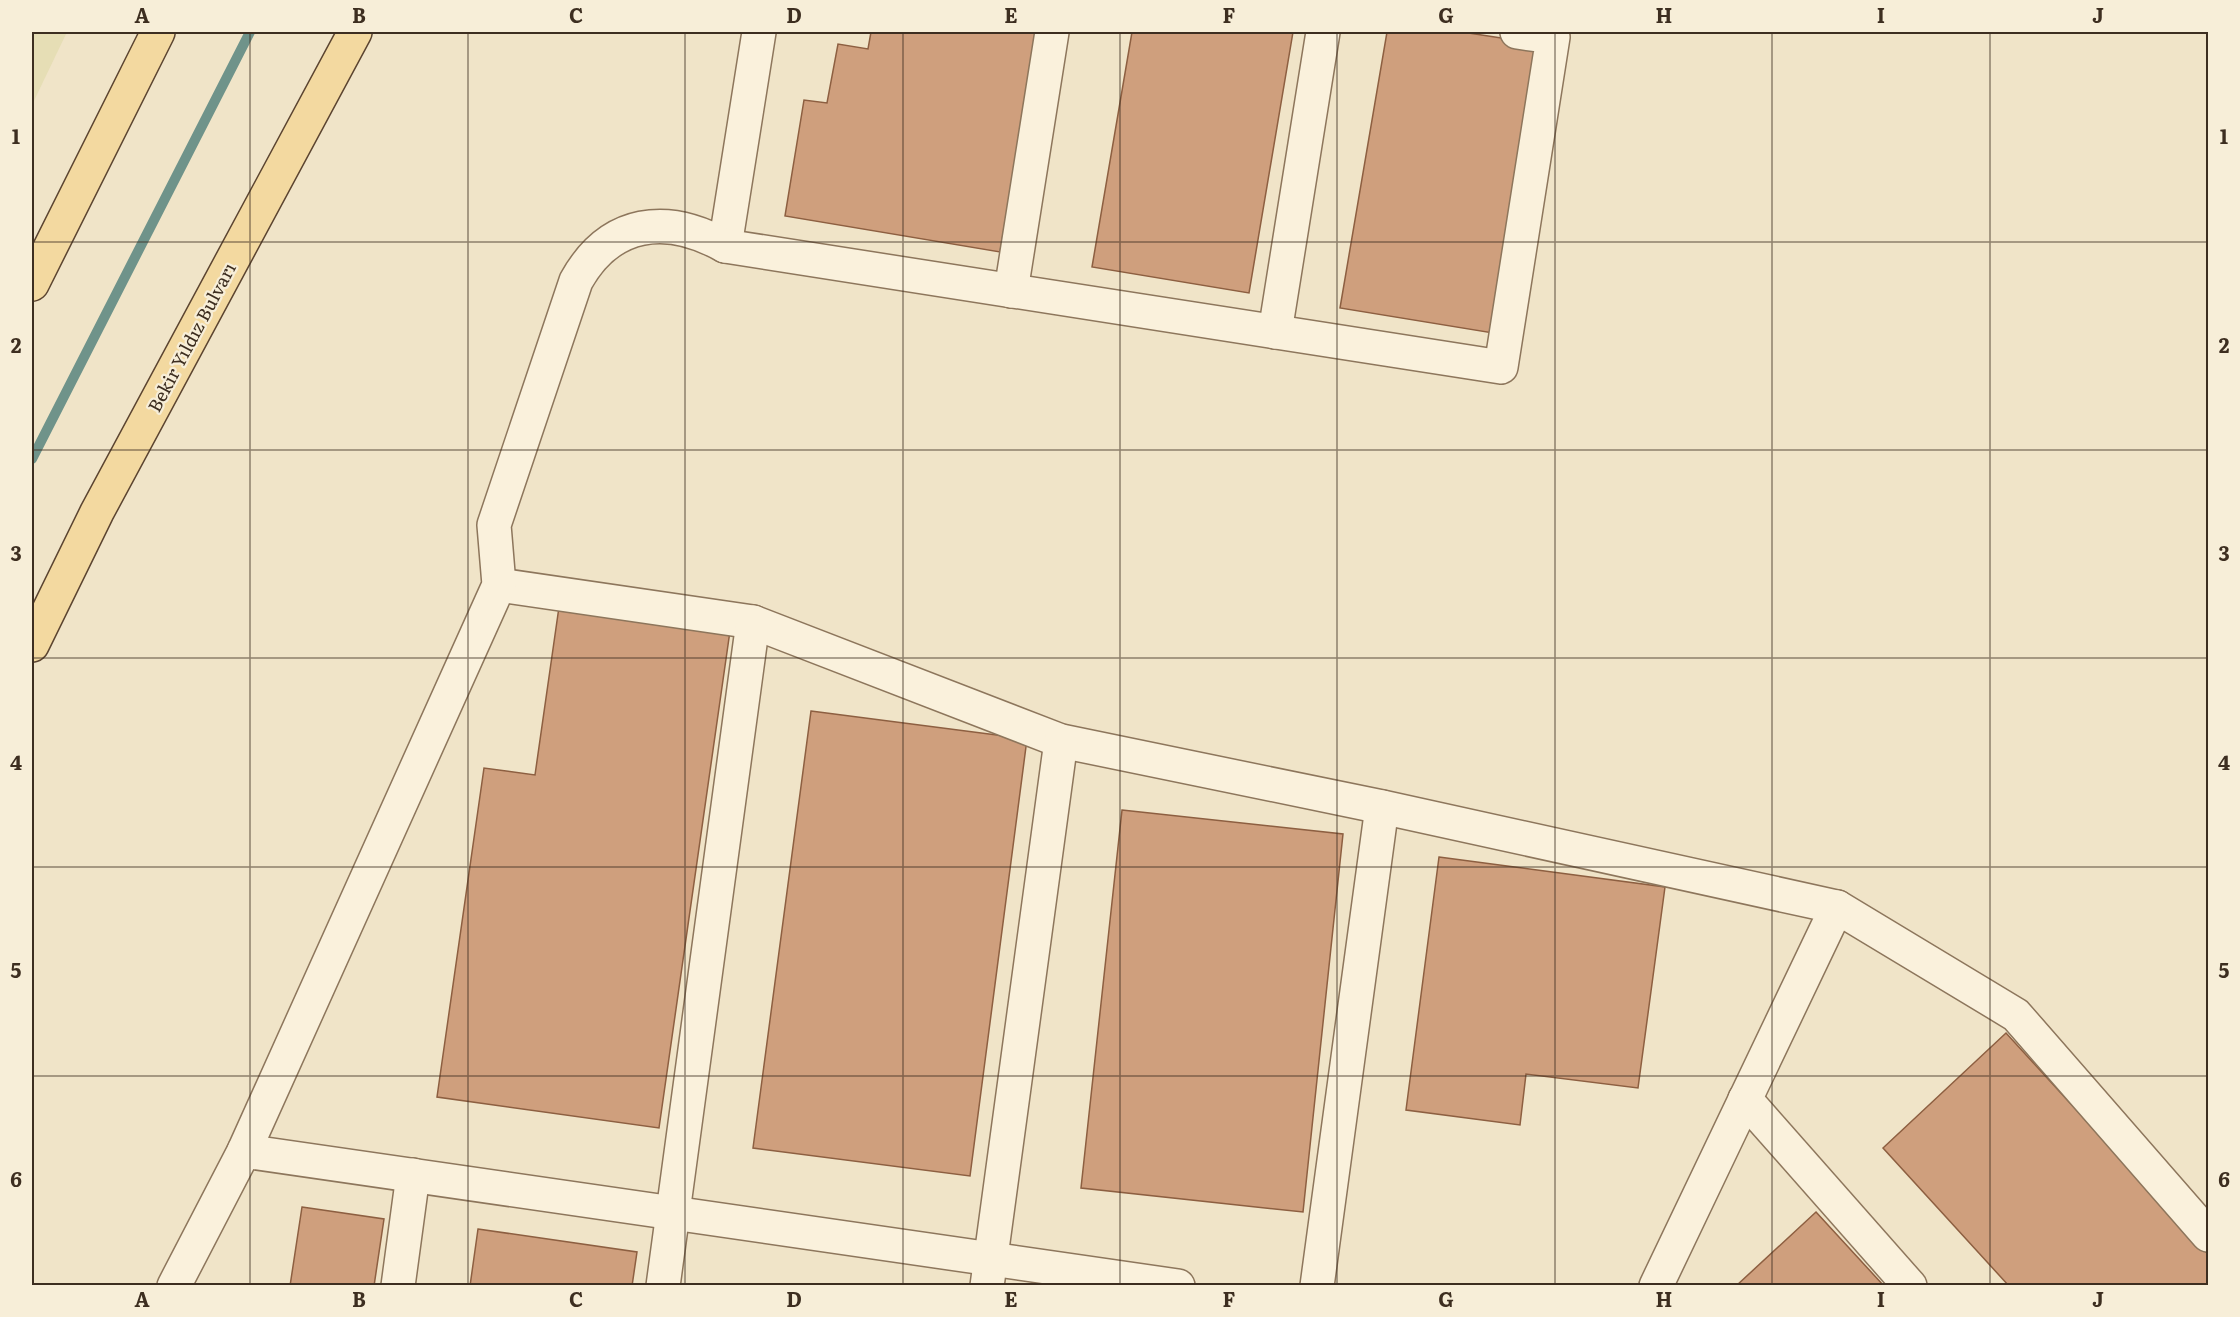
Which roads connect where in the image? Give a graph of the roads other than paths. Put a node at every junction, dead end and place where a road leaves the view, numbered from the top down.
1 (158, 32) edge
2 (355, 32) edge
3 (759, 32) edge
4 (1052, 32) edge
5 (1323, 32) edge
6 (1517, 32) edge
7 (725, 246) junction
8 (32, 284) edge
9 (1011, 291) junction
10 (1275, 332) junction
11 (499, 585) junction
12 (753, 622) junction
13 (32, 645) edge
14 (1061, 741) junction
15 (1382, 807) junction
16 (1837, 907) junction
17 (1745, 1099) junction
18 (244, 1151) junction
19 (413, 1175) junction
20 (672, 1213) junction
21 (2208, 1234) edge
22 (989, 1272) edge
23 (174, 1286) edge
24 (398, 1286) edge
25 (663, 1286) edge
26 (1178, 1286) edge
27 (1317, 1286) edge
28 (1656, 1286) edge
29 (1910, 1286) edge

1 - 8 main road
2 - 13 main road, Bekir Yıldız Bulvarı
3 - 7 street
4 - 9 street
5 - 10 street
6 - 10 street
7 - 9 street
7 - 11 street
9 - 10 street
11 - 12 street
11 - 18 street
12 - 14 street
12 - 20 street
14 - 15 street
14 - 22 street
15 - 16 street
15 - 27 street
16 - 17 street
16 - 21 street
17 - 28 street
17 - 29 street
18 - 19 street
18 - 23 street
19 - 20 street
19 - 24 street
20 - 22 street
20 - 25 street
22 - 26 street

